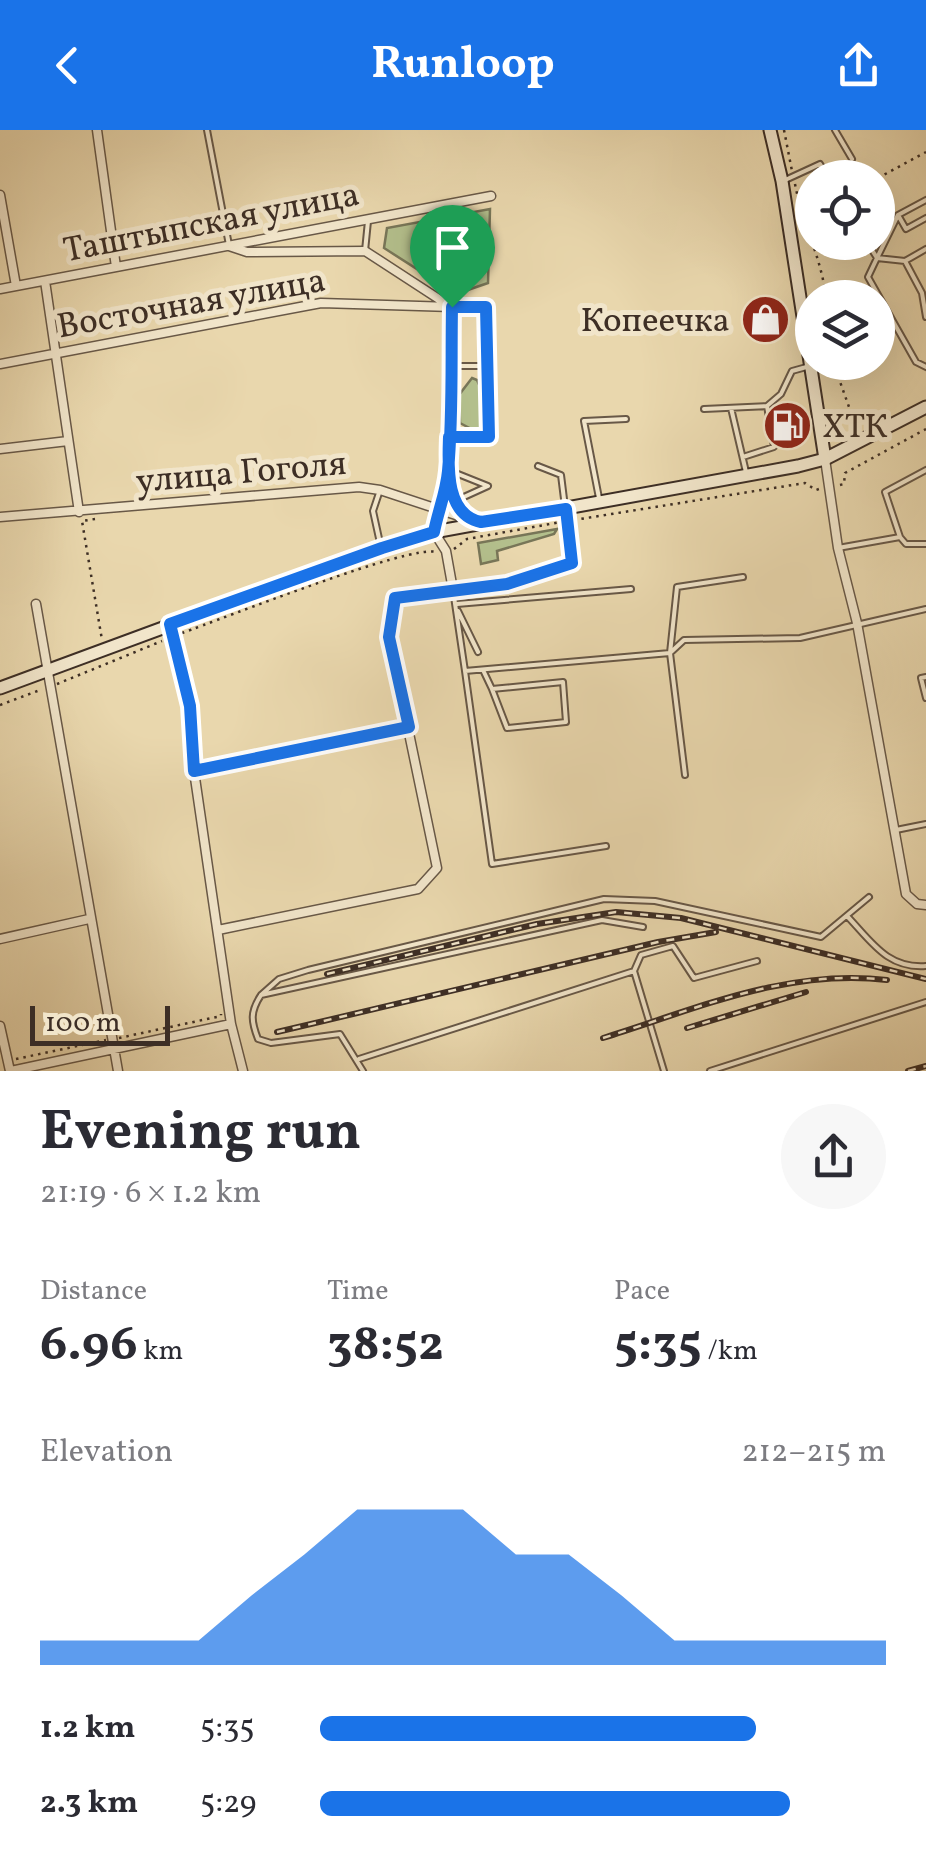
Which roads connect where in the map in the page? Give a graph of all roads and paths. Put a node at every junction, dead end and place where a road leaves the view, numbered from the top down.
1 (96, 130) edge
2 (208, 130) edge
3 (770, 130) edge
4 (784, 130) edge
5 (836, 130) edge
6 (926, 152) edge
7 (852, 159) edge
8 (895, 169) edge
9 (795, 176) edge
10 (788, 179) junction
11 (0, 195) edge
12 (491, 196) dead end
13 (926, 200) edge
14 (898, 215) junction
15 (926, 218) edge
16 (368, 219) junction
17 (895, 220) edge
18 (229, 246) junction
19 (926, 249) edge
20 (366, 251) junction
21 (876, 260) edge
22 (895, 260) edge
23 (905, 261) junction
24 (116, 267) junction
25 (45, 280) junction
26 (800, 280) edge
27 (822, 280) edge
28 (16, 286) junction
29 (0, 289) edge
30 (452, 307) junction
31 (926, 317) edge
32 (56, 352) junction
33 (0, 364) edge
34 (451, 366) junction
35 (487, 366) junction
36 (926, 367) edge
37 (795, 370) edge
38 (812, 380) edge
39 (839, 380) edge
40 (767, 406) junction
41 (926, 407) edge
42 (730, 408) junction
43 (704, 409) dead end
44 (626, 418) dead end
45 (854, 421) dead end
46 (926, 429) edge
47 (449, 437) junction
48 (68, 441) junction
49 (0, 450) edge
50 (742, 457) junction
51 (825, 458) junction
52 (538, 466) dead end
53 (448, 470) junction
54 (926, 470) edge
55 (747, 477) junction
56 (827, 488) junction
57 (380, 490) junction
58 (455, 502) junction
59 (600, 503) junction
60 (438, 510) junction
61 (79, 512) junction
62 (567, 515) junction
63 (0, 517) edge
64 (95, 519) dead end
65 (475, 521) junction
66 (434, 532) junction
67 (900, 537) junction
68 (926, 544) edge
69 (382, 548) junction
70 (838, 548) junction
71 (446, 551) junction
72 (743, 578) dead end
73 (631, 589) dead end
74 (453, 590) junction
75 (36, 604) dead end
76 (455, 604) junction
77 (926, 609) edge
78 (170, 624) junction
79 (857, 624) junction
80 (182, 633) dead end
81 (102, 641) dead end
82 (162, 641) dead end
83 (478, 652) dead end
84 (670, 653) junction
85 (47, 670) junction
86 (483, 670) junction
87 (465, 671) junction
88 (926, 676) edge
89 (49, 687) junction
90 (0, 688) edge
91 (492, 690) junction
92 (926, 698) edge
93 (0, 705) edge
94 (409, 727) junction
95 (194, 771) junction
96 (686, 775) dead end
97 (926, 824) edge
98 (894, 830) junction
99 (606, 846) dead end
100 (870, 897) dead end
101 (926, 905) edge
102 (847, 916) junction
103 (90, 919) junction
104 (643, 926) dead end
105 (218, 930) junction
106 (0, 939) edge
107 (757, 961) dead end
108 (926, 966) edge
109 (634, 971) junction
110 (260, 995) junction
111 (926, 1002) edge
112 (221, 1016) dead end
113 (230, 1024) junction
114 (0, 1026) edge
115 (113, 1044) junction
116 (359, 1060) junction
117 (9, 1068) edge
118 (118, 1071) edge
119 (243, 1071) edge
120 (363, 1071) edge
121 (664, 1071) edge
122 (710, 1071) edge

1 - 24 street
2 - 18 lane
3 - 10 street
4 - 10 path
5 - 7 lane
6 - 8 path
9 - 10 lane
10 - 26 street
10 - 27 path
11 - 28 street
12 - 16 street, Таштыпская улица
13 - 14 lane
14 - 15 lane
14 - 17 lane
16 - 18 street, Таштыпская улица
16 - 20 lane
18 - 20 street
18 - 24 street, Таштыпская улица
19 - 23 lane
20 - 30 street
21 - 36 lane
22 - 23 lane
23 - 31 lane
24 - 25 street, Таштыпская улица
25 - 28 street, Таштыпская улица
25 - 32 street
28 - 29 street, Таштыпская улица
30 - 32 street, Восточная улица
30 - 34 street
30 - 35 lane
32 - 33 street, Восточная улица
32 - 48 street
34 - 35 lane
34 - 47 street
35 - 47 lane
37 - 40 lane
38 - 51 street
39 - 45 path
40 - 42 lane
40 - 50 lane
41 - 51 street
42 - 43 lane
42 - 50 lane
44 - 59 lane
46 - 56 path
47 - 53 street
48 - 49 street
48 - 61 street
50 - 55 lane
51 - 55 street
51 - 56 street
52 - 62 lane
53 - 58 street
53 - 58 lane
53 - 60 street
54 - 67 lane
55 - 59 street
56 - 62 path
56 - 70 street
57 - 60 street, улица Гоголя
57 - 61 street, улица Гоголя
57 - 69 lane
58 - 65 street
59 - 62 street
60 - 65 street, улица Гоголя
60 - 66 street
61 - 63 street, улица Гоголя
62 - 65 street
62 - 71 path
62 - 74 lane
64 - 81 path
65 - 66 street
66 - 69 street
66 - 71 street
67 - 68 lane
67 - 70 lane
69 - 78 street
70 - 79 street
71 - 74 street
71 - 80 path
72 - 84 lane
73 - 76 lane
74 - 76 lane
74 - 94 street
75 - 85 street
76 - 83 lane
76 - 87 lane
77 - 79 lane
78 - 85 street
78 - 95 street
79 - 84 lane
79 - 98 street
82 - 89 path
84 - 86 lane
84 - 96 lane
85 - 89 street
85 - 90 street
86 - 87 lane
86 - 91 lane
87 - 99 lane
88 - 92 lane
89 - 93 path
89 - 103 street
91 - 91 lane
94 - 95 street
94 - 105 street
95 - 105 street
97 - 98 lane
98 - 101 street
100 - 102 lane
102 - 108 lane
102 - 110 lane
103 - 106 street
103 - 115 street
104 - 110 lane
105 - 113 street
107 - 109 lane
109 - 116 lane
109 - 121 lane
110 - 116 lane
111 - 122 lane
112 - 115 path
113 - 115 street
113 - 119 street
114 - 117 street
115 - 117 street
115 - 117 path
115 - 118 street
116 - 120 lane

